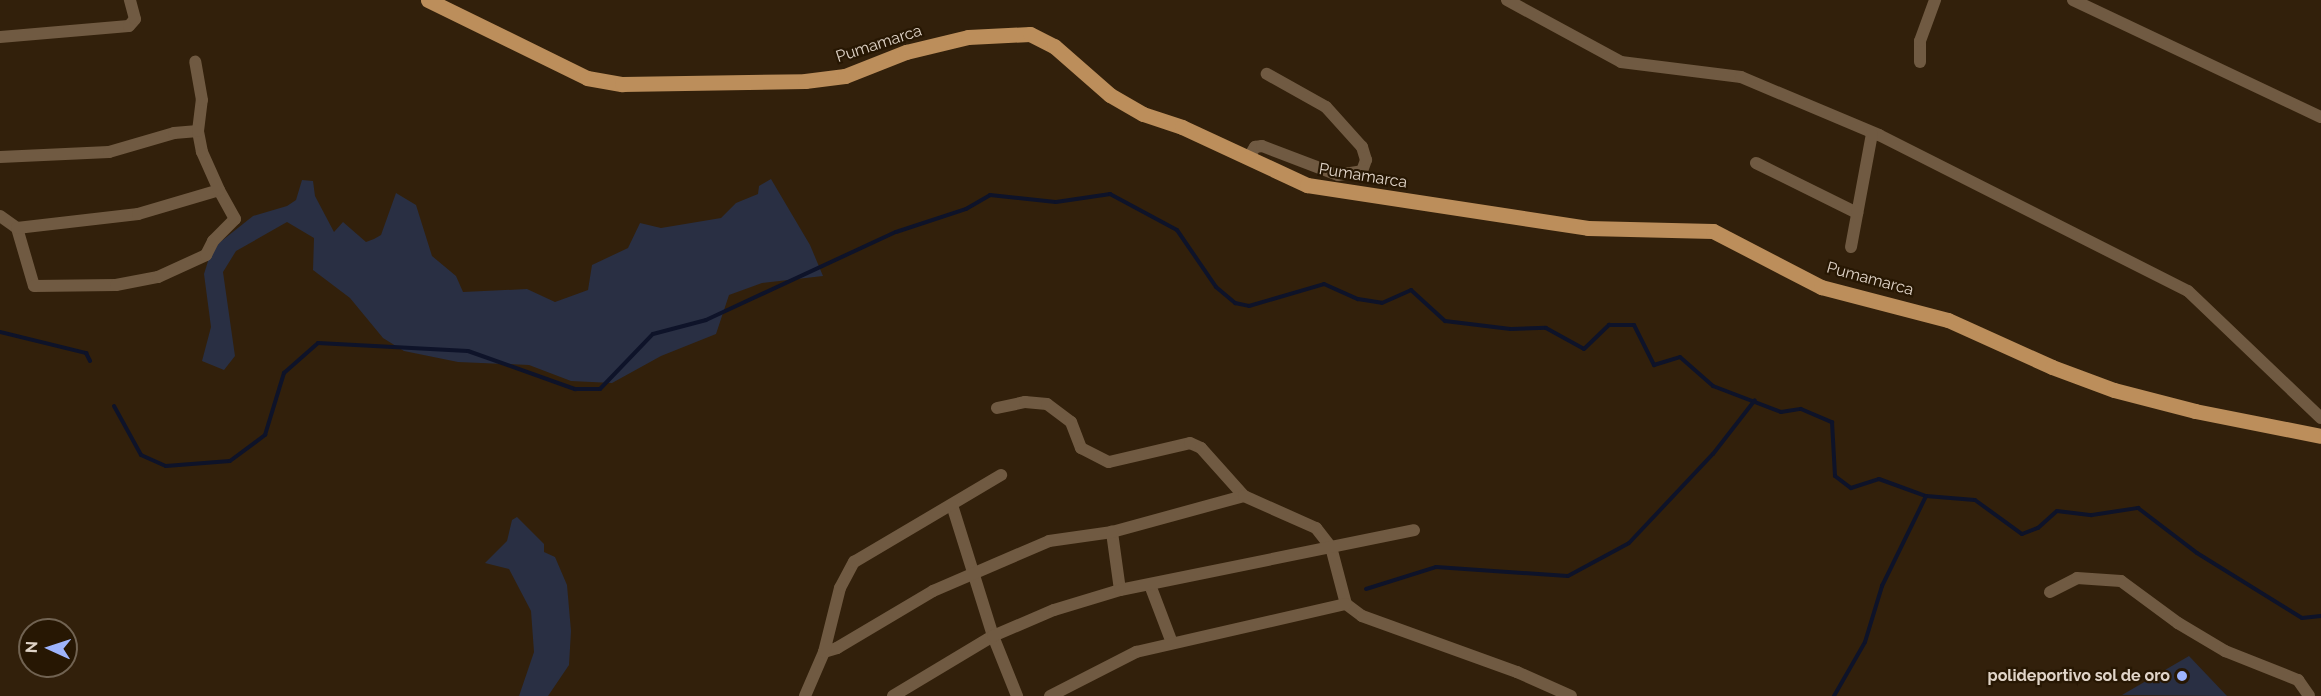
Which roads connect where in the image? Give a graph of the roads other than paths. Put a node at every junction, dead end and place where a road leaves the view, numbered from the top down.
1 (130, 0) edge
2 (428, 0) edge
3 (1507, 0) edge
4 (1935, 0) edge
5 (2080, 2) edge
6 (0, 37) edge
7 (195, 62) dead end
8 (1920, 62) dead end
9 (1267, 74) dead end
10 (2321, 117) edge
11 (198, 131) junction
12 (1872, 135) junction
13 (0, 157) edge
14 (1249, 157) junction
15 (1756, 163) dead end
16 (219, 190) junction
17 (1857, 213) junction
18 (0, 216) edge
19 (17, 228) junction
20 (1851, 247) dead end
21 (997, 408) dead end
22 (2321, 418) edge
23 (2321, 436) edge
24 (1001, 475) dead end
25 (1244, 496) junction
26 (951, 505) junction
27 (1414, 530) dead end
28 (1112, 532) junction
29 (1331, 548) junction
30 (972, 574) junction
31 (1150, 585) junction
32 (1120, 590) junction
33 (2050, 592) dead end
34 (1346, 604) junction
35 (993, 636) junction
36 (1172, 643) junction
37 (824, 652) junction
38 (805, 696) edge
39 (893, 696) edge
40 (1017, 696) edge
41 (1050, 696) edge
42 (1571, 696) edge
43 (2309, 696) edge

1 - 6 street
2 - 14 main road, Pumamarca
3 - 12 street
4 - 8 street
5 - 10 street
7 - 11 street
9 - 14 street
11 - 13 street
11 - 16 street
12 - 17 street
12 - 22 street
14 - 23 main road, Pumamarca
15 - 17 street
16 - 19 street
16 - 19 street
17 - 20 street
18 - 19 street
21 - 25 street
24 - 26 street
25 - 28 street
25 - 29 street
26 - 30 street
26 - 37 street
27 - 29 street
28 - 30 street
28 - 32 street
29 - 31 street
29 - 34 street
30 - 35 street
30 - 37 street
31 - 32 street
31 - 36 street
32 - 35 street
33 - 43 street
34 - 36 street
34 - 42 street
35 - 39 street
35 - 40 street
36 - 41 street
37 - 38 street

